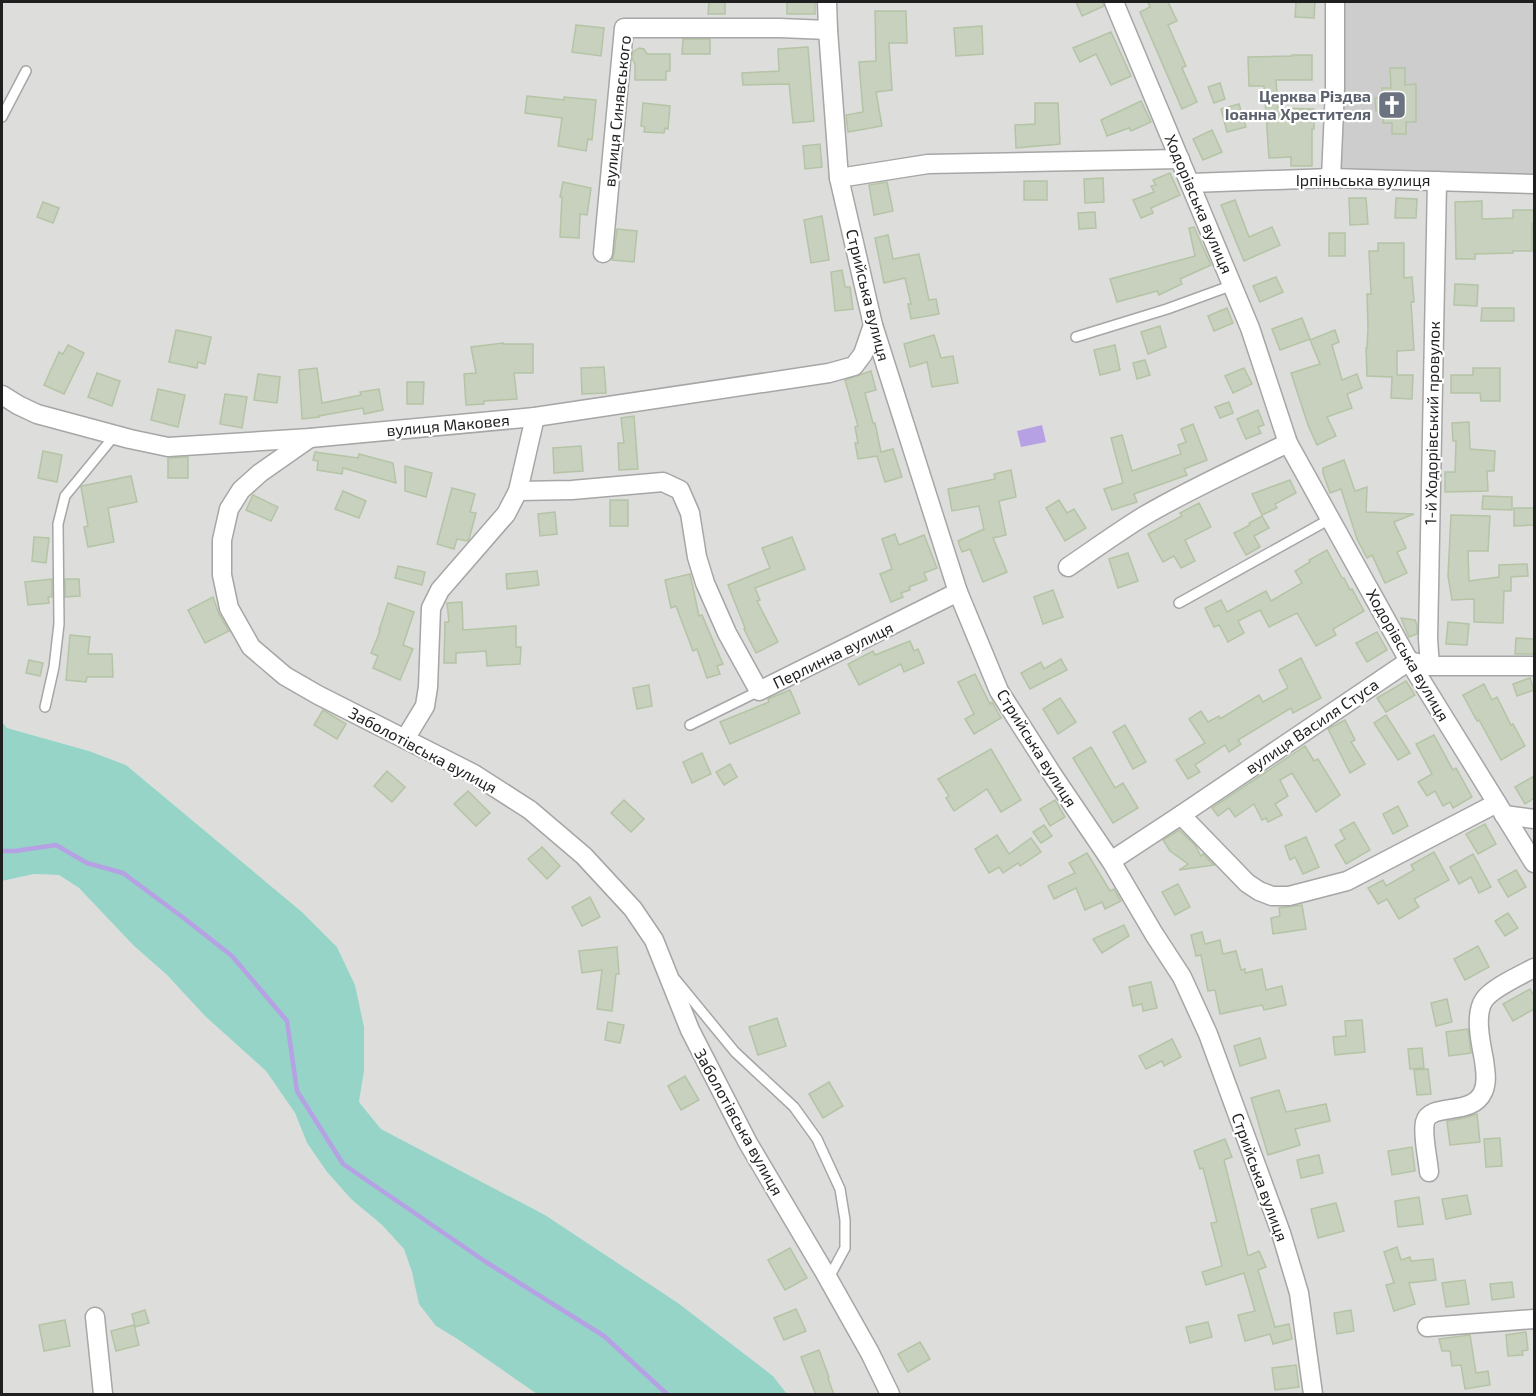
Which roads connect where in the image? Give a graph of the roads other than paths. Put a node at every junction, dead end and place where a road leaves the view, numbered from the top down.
1 (827, 2) edge
2 (1114, 2) edge
3 (1335, 2) edge
4 (828, 30) junction
5 (26, 71) dead end
6 (2, 117) edge
7 (1180, 159) junction
8 (839, 178) junction
9 (1331, 178) junction
10 (1437, 181) junction
11 (1191, 183) junction
12 (1534, 184) edge
13 (603, 253) dead end
14 (1233, 285) junction
15 (873, 325) junction
16 (1076, 337) dead end
17 (2, 395) edge
18 (535, 417) junction
19 (115, 435) junction
20 (310, 438) junction
21 (1287, 443) junction
22 (518, 491) junction
23 (1330, 519) junction
24 (1068, 567) dead end
25 (958, 592) junction
26 (1179, 603) dead end
27 (1409, 660) junction
28 (1430, 666) junction
29 (1534, 666) edge
30 (759, 691) junction
31 (45, 706) dead end
32 (690, 725) dead end
33 (405, 739) junction
34 (1500, 809) junction
35 (1181, 815) junction
36 (1534, 819) edge
37 (1111, 861) junction
38 (1534, 863) edge
39 (665, 967) junction
40 (1534, 968) edge
41 (1430, 1172) dead end
42 (825, 1273) junction
43 (95, 1317) dead end
44 (1534, 1318) edge
45 (1426, 1327) dead end
46 (103, 1395) edge
47 (890, 1395) edge
48 (1313, 1395) edge

1 - 4 street, Стрийська вулиця
2 - 7 street, Ходорівська вулиця
3 - 9 street
4 - 8 street, Стрийська вулиця
4 - 13 street, вулиця Синявського
5 - 6 lane
7 - 8 street
7 - 11 street, Ходорівська вулиця
8 - 15 street, Стрийська вулиця
9 - 10 street, Ірпіньська вулиця
9 - 11 street, Ірпіньська вулиця
10 - 12 street, Ірпіньська вулиця
10 - 28 street, 1-й Ходорівський провулок
11 - 14 street, Ходорівська вулиця
14 - 16 lane
14 - 21 street, Ходорівська вулиця
15 - 18 street, вулиця Маковея
15 - 25 street, Стрийська вулиця
17 - 19 street, вулиця Маковея
18 - 20 street, вулиця Маковея
18 - 22 street
19 - 20 street, вулиця Маковея
19 - 31 lane
20 - 33 street, Заболотівська вулиця
21 - 23 street, Ходорівська вулиця
21 - 24 street
22 - 30 street, Перлинна вулиця
22 - 33 street
23 - 26 lane
23 - 27 street, Ходорівська вулиця
25 - 30 street, Перлинна вулиця
25 - 37 street, Стрийська вулиця
27 - 28 street
27 - 34 street, Ходорівська вулиця
27 - 35 street, вулиця Василя Стуса
28 - 29 street
30 - 32 lane
33 - 39 street, Заболотівська вулиця
34 - 35 street
34 - 36 street
34 - 38 street, Ходорівська вулиця
35 - 37 street, вулиця Василя Стуса
37 - 48 street, Стрийська вулиця
39 - 42 street, Заболотівська вулиця
39 - 42 lane
40 - 41 street
42 - 47 street, Заболотівська вулиця
43 - 46 street
44 - 45 street

